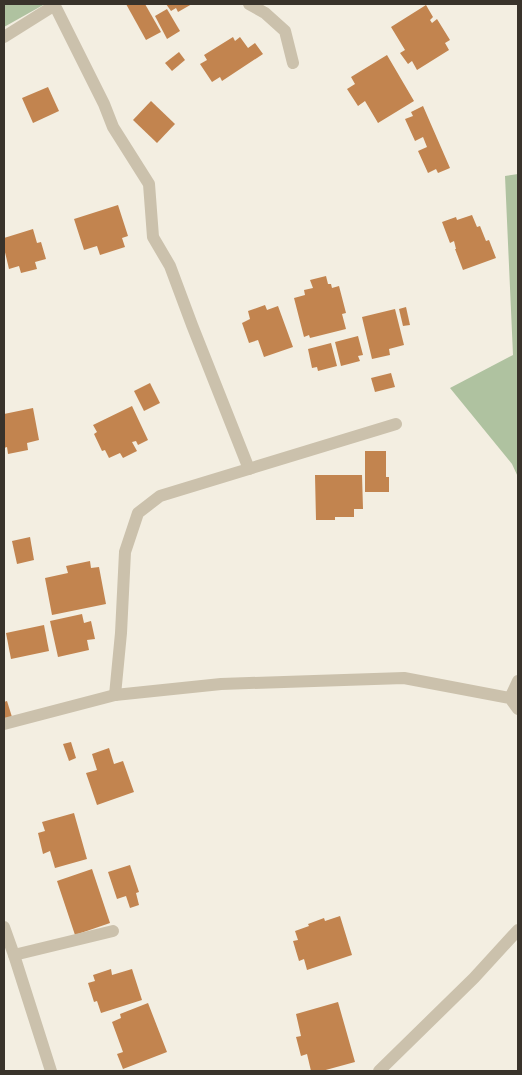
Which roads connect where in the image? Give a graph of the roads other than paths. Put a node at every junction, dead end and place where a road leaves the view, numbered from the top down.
1 (55, 4) edge
2 (249, 4) edge
3 (4, 37) edge
4 (293, 63) dead end
5 (396, 424) dead end
6 (249, 469) junction
7 (518, 681) edge
8 (115, 695) junction
9 (510, 698) junction
10 (518, 709) edge
11 (4, 724) edge
12 (4, 927) edge
13 (518, 930) edge
14 (113, 932) dead end
15 (14, 955) junction
16 (51, 1071) edge
17 (379, 1071) edge

1 - 3 street
1 - 6 street
2 - 4 street
5 - 6 street
6 - 8 street
7 - 9 street
8 - 9 street
8 - 11 street
9 - 10 street
12 - 15 street
13 - 17 street
14 - 15 street
15 - 16 street

